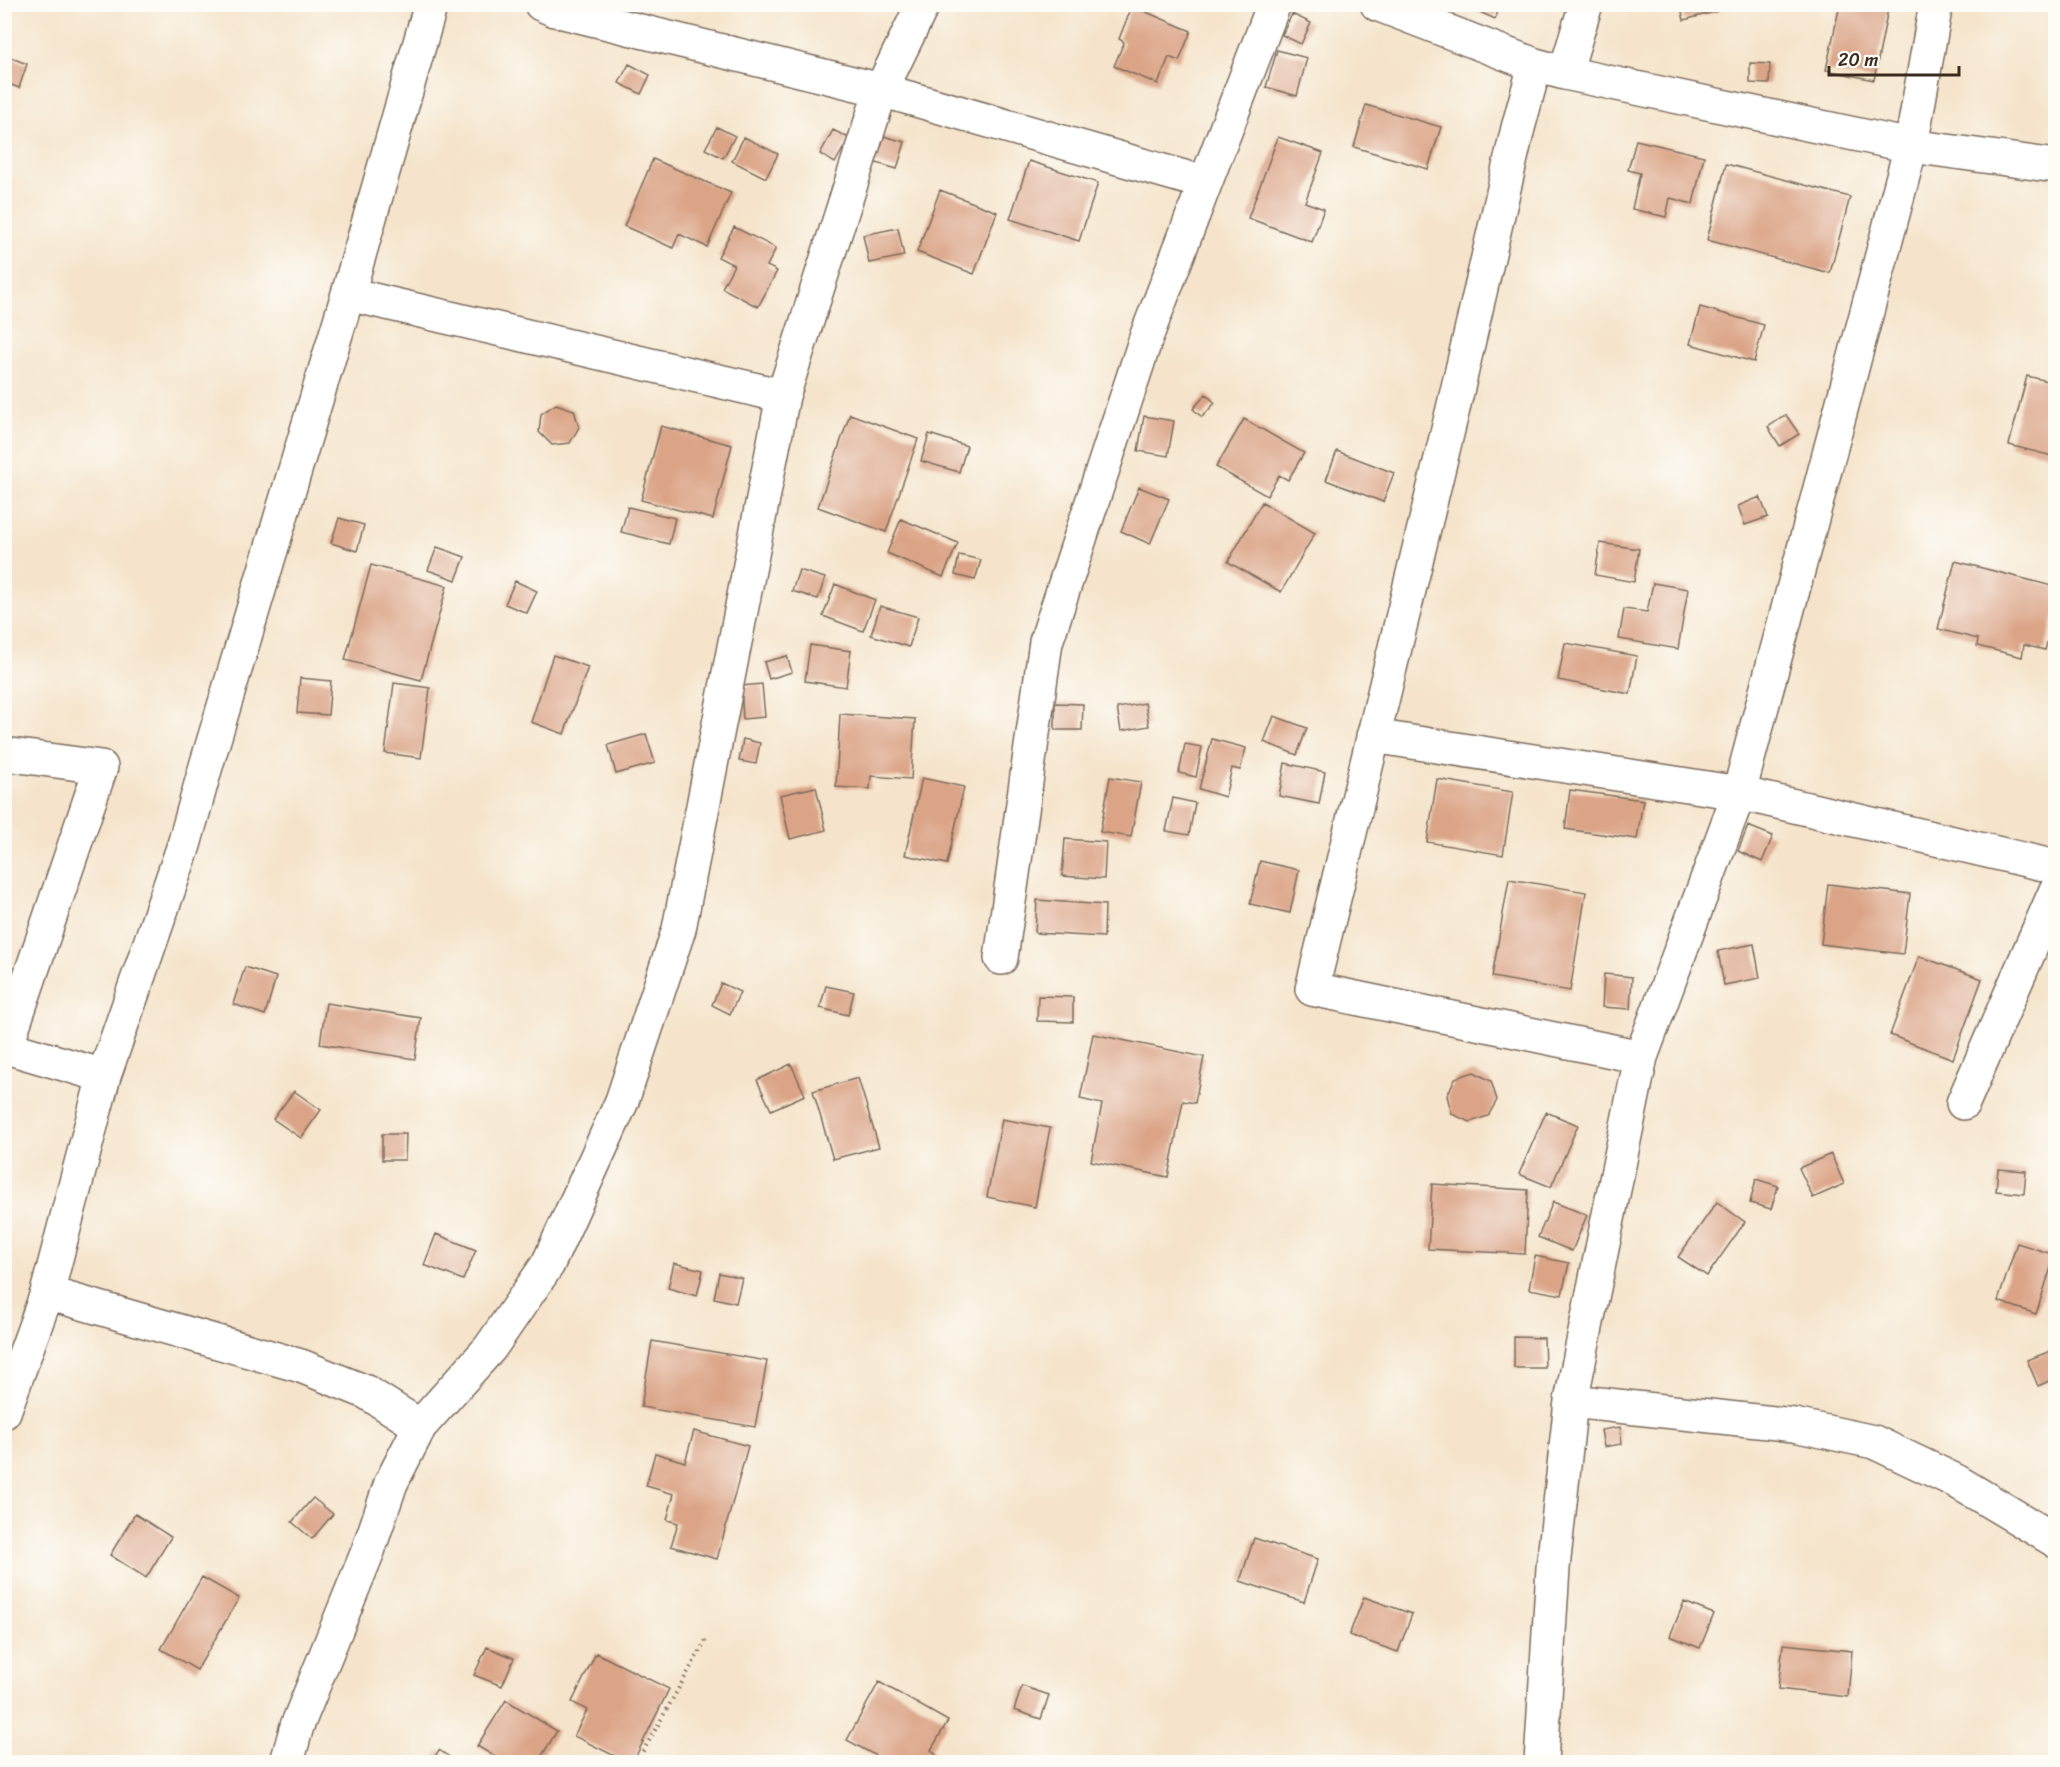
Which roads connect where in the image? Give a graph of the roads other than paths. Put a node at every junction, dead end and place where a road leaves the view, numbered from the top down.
1 (431, 4) edge
2 (542, 4) edge
3 (923, 4) edge
4 (1274, 4) edge
5 (1377, 4) edge
6 (1586, 4) edge
7 (1936, 4) edge
8 (1534, 64) junction
9 (1565, 73) junction
10 (881, 90) junction
11 (1911, 146) junction
12 (2055, 166) edge
13 (1205, 183) junction
14 (348, 294) junction
15 (783, 396) junction
16 (1373, 736) junction
17 (4, 754) edge
18 (1739, 793) junction
19 (2055, 867) edge
20 (2055, 890) edge
21 (1001, 958) dead end
22 (1641, 1057) junction
23 (105, 1076) junction
24 (1963, 1103) dead end
25 (47, 1293) junction
26 (1571, 1401) junction
27 (4, 1412) edge
28 (420, 1426) junction
29 (2055, 1541) edge
30 (287, 1762) edge
31 (1541, 1762) edge

1 - 14 street
2 - 10 street
3 - 10 street
4 - 13 street
5 - 8 street
6 - 9 street
7 - 11 street
8 - 9 street
8 - 16 street
9 - 11 street
10 - 13 street
10 - 15 street
11 - 12 street
11 - 18 street
13 - 21 street
14 - 15 street
14 - 23 street
15 - 28 street
16 - 18 street
16 - 22 street
17 - 23 street
18 - 19 street
18 - 22 street
20 - 24 street
22 - 26 street
23 - 25 street
25 - 27 street
25 - 28 street
26 - 29 street
26 - 31 street
28 - 30 street

